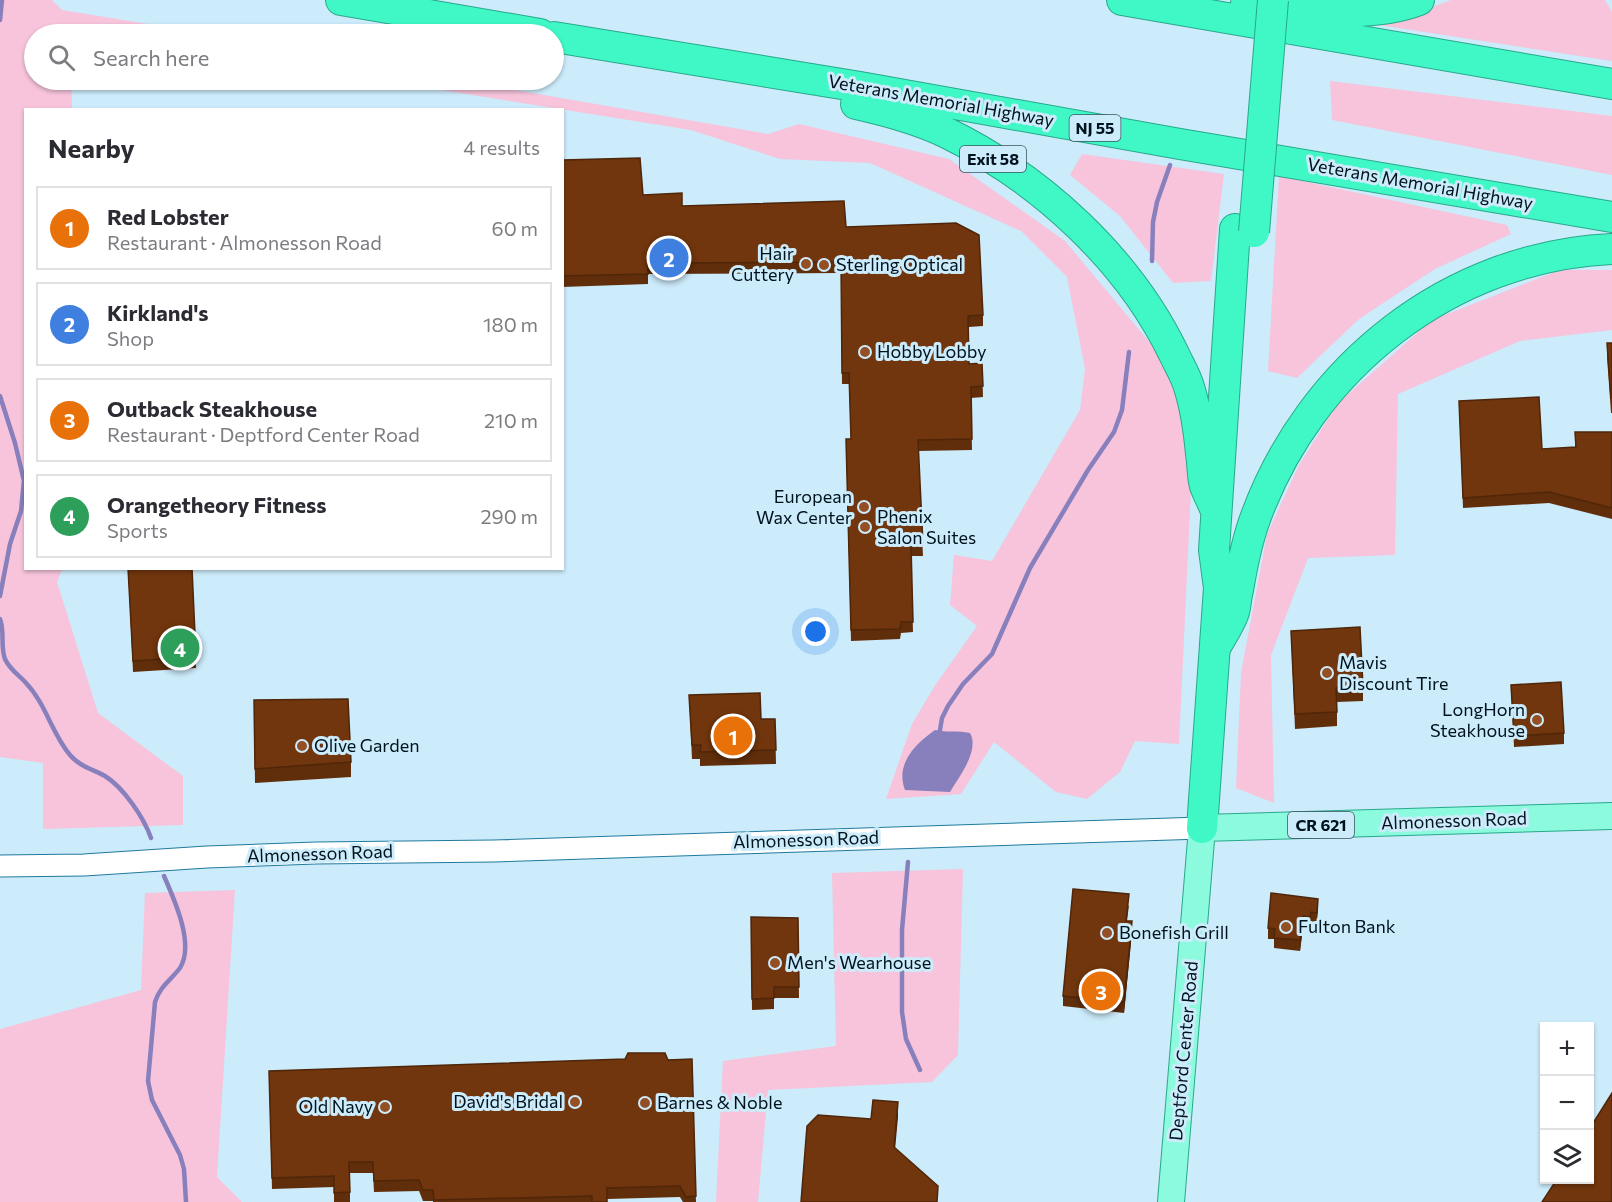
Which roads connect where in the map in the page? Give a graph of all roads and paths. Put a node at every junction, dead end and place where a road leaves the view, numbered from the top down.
1 (342, 0) edge
2 (1122, 0) edge
3 (1253, 0) edge
4 (1273, 0) edge
5 (1419, 0) edge
6 (1168, 8) junction
7 (482, 24) edge
8 (566, 39) edge
9 (1612, 84) edge
10 (1612, 217) edge
11 (1245, 231) junction
12 (1612, 249) edge
13 (1216, 511) junction
14 (1219, 588) junction
15 (1215, 648) junction
16 (1612, 816) edge
17 (1202, 828) junction
18 (0, 866) edge
19 (1171, 1202) edge

1 - 7 highway
2 - 6 highway
3 - 11 highway, Exit 58
4 - 11 highway, bridge
5 - 6 highway
6 - 9 highway
8 - 10 highway, Veterans Memorial Highway / NJ 55
8 - 13 highway, Exit 58
11 - 13 highway, Exit 58
11 - 14 highway
12 - 15 highway
13 - 14 highway, Exit 58
14 - 15 highway
15 - 17 highway
16 - 17 main road, Almonesson Road / CR 621
17 - 18 street, Almonesson Road / CR 621
17 - 19 main road, Deptford Center Road

